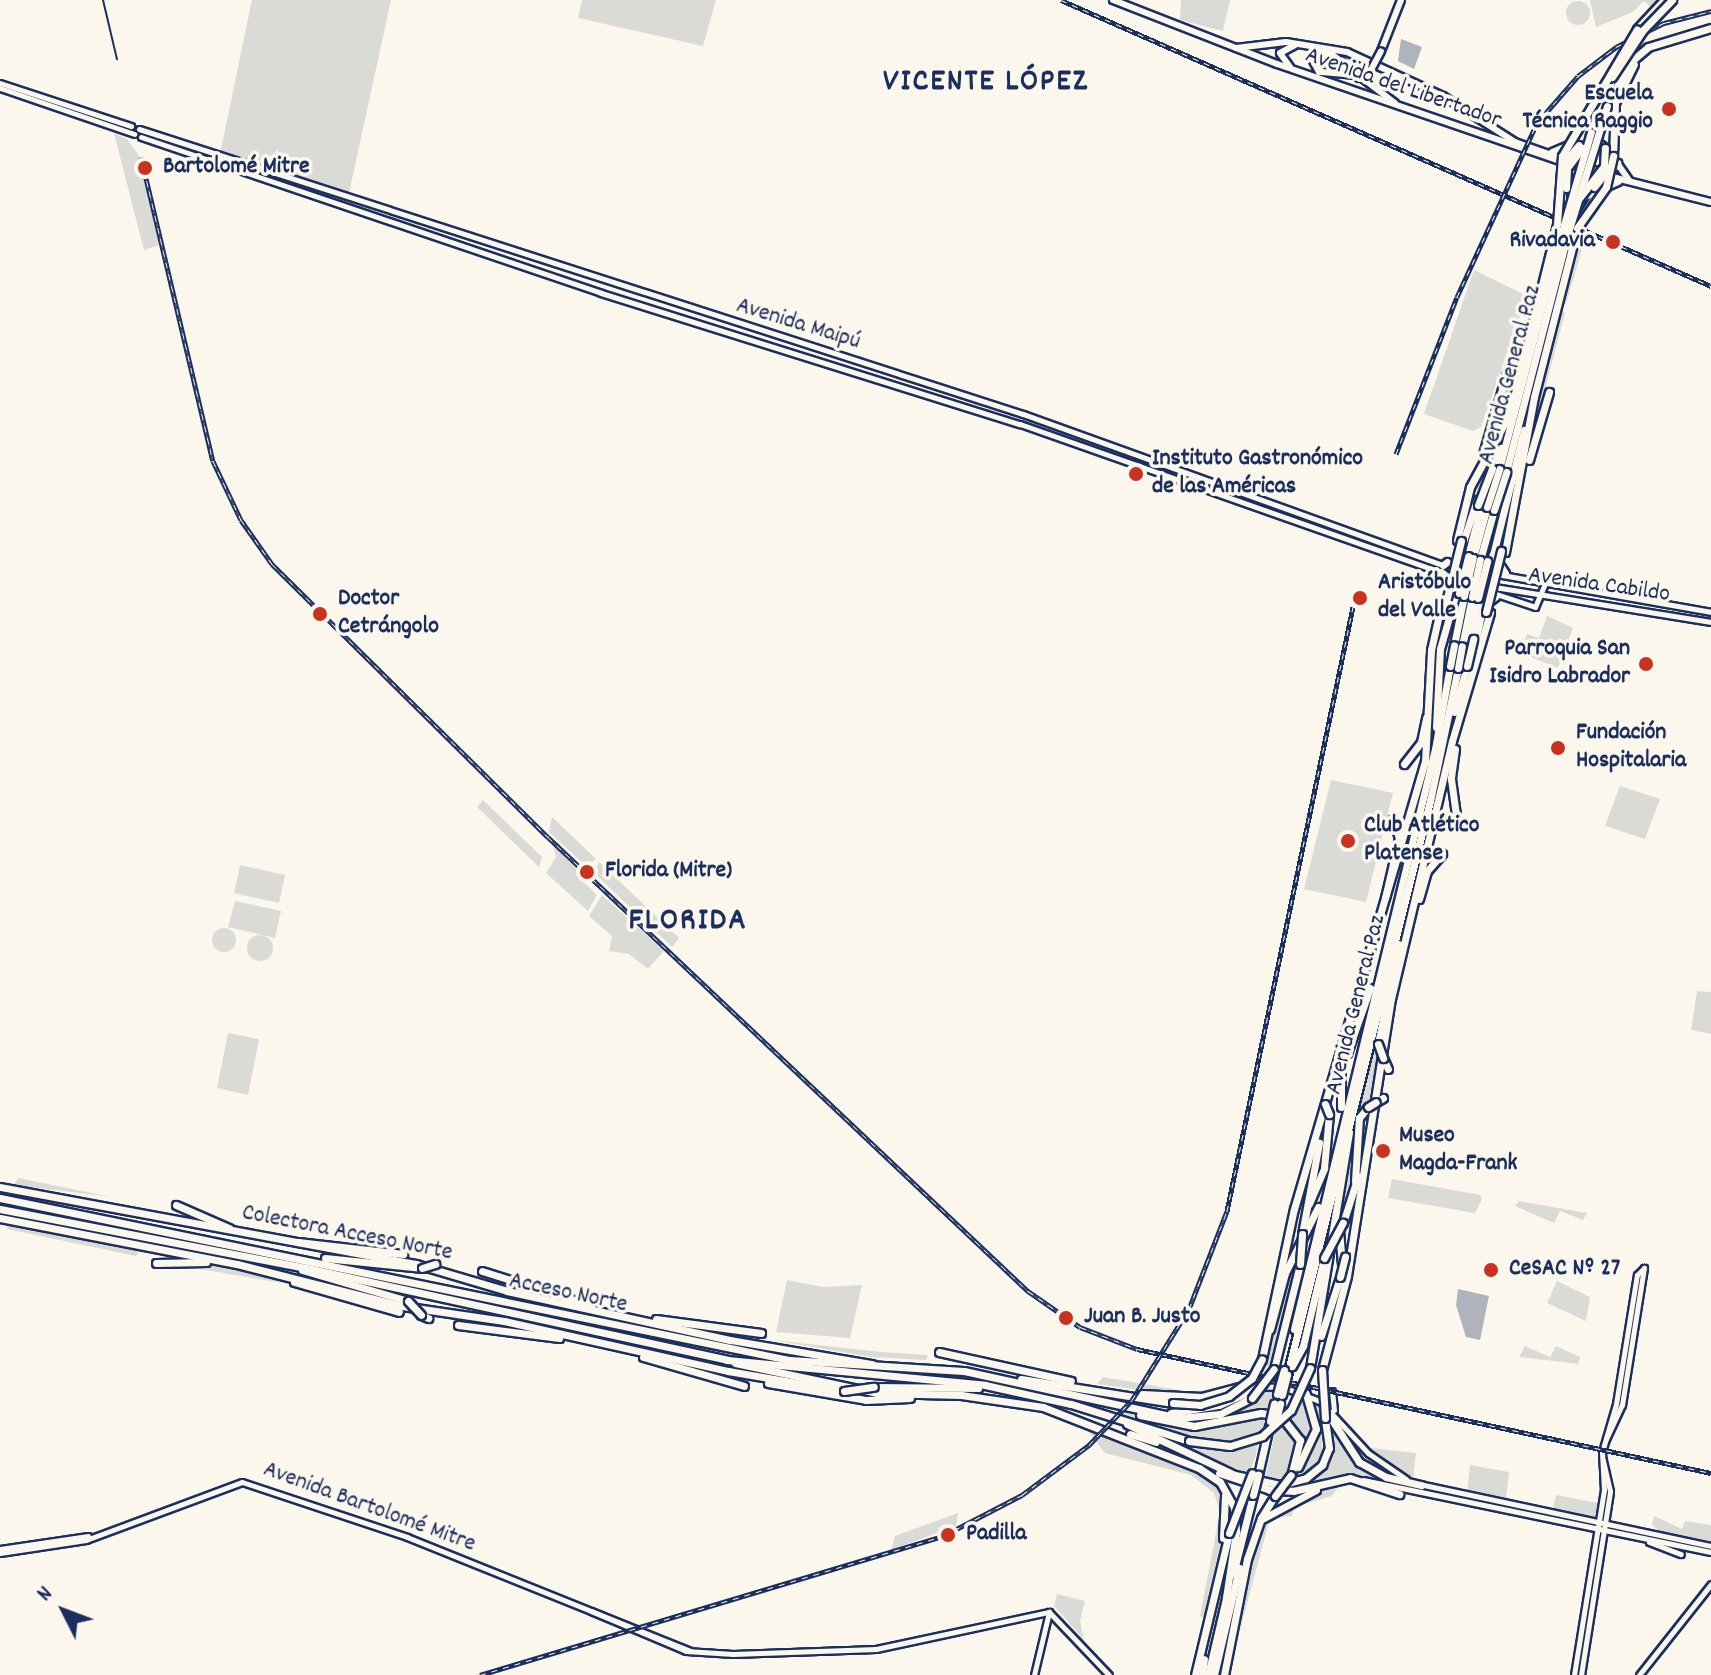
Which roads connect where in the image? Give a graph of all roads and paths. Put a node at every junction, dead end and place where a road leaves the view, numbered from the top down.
1 (1113, 0) edge
2 (1399, 0) edge
3 (1664, 0) edge
4 (1672, 0) edge
5 (1711, 28) edge
6 (1303, 43) junction
7 (1236, 48) junction
8 (1292, 69) junction
9 (1310, 75) junction
10 (1358, 76) junction
11 (0, 86) edge
12 (1598, 95) junction
13 (1613, 103) junction
14 (1408, 110) junction
15 (1466, 111) junction
16 (1611, 122) junction
17 (1456, 126) junction
18 (129, 129) junction
19 (1591, 132) junction
20 (141, 137) dead end
21 (1576, 144) junction
22 (1609, 146) junction
23 (1548, 155) junction
24 (1615, 163) junction
25 (1558, 164) junction
26 (1624, 179) junction
27 (1558, 180) junction
28 (1599, 187) junction
29 (1711, 202) edge
30 (1574, 209) junction
31 (1557, 222) junction
32 (1572, 233) junction
33 (1551, 274) junction
34 (1550, 295) junction
35 (1546, 311) junction
36 (1507, 372) dead end
37 (1549, 392) dead end
38 (1527, 400) junction
39 (1523, 434) junction
40 (1498, 469) junction
41 (1477, 473) junction
42 (1521, 481) junction
43 (1483, 504) junction
44 (1506, 515) junction
45 (1459, 540) junction
46 (1503, 551) junction
47 (1472, 563) junction
48 (1449, 573) junction
49 (1506, 575) junction
50 (1545, 583) junction
51 (1498, 595) junction
52 (1562, 595) junction
53 (1468, 596) junction
54 (1543, 596) junction
55 (1444, 601) junction
56 (1561, 604) dead end
57 (1711, 612) edge
58 (1488, 613) junction
59 (1711, 622) edge
60 (1441, 641) junction
61 (1462, 648) junction
62 (1460, 667) junction
63 (1429, 688) junction
64 (1464, 705) junction
65 (1437, 708) junction
66 (1446, 733) junction
67 (1435, 749) junction
68 (1404, 764) dead end
69 (1456, 814) dead end
70 (1393, 819) dead end
71 (1442, 854) dead end
72 (1402, 911) junction
73 (1389, 933) junction
74 (1375, 947) junction
75 (1402, 955) junction
76 (1343, 1056) junction
77 (1331, 1061) dead end
78 (1388, 1069) dead end
79 (1354, 1098) junction
80 (1322, 1101) dead end
81 (1375, 1102) dead end
82 (1327, 1114) junction
83 (1369, 1118) junction
84 (1340, 1127) junction
85 (1362, 1178) junction
86 (1326, 1186) junction
87 (5, 1188) edge
88 (1355, 1188) junction
89 (1339, 1191) junction
90 (6, 1199) edge
91 (176, 1205) dead end
92 (3, 1214) edge
93 (1362, 1226) dead end
94 (266, 1239) junction
95 (282, 1243) junction
96 (403, 1254) dead end
97 (308, 1258) junction
98 (156, 1263) dead end
99 (437, 1263) dead end
100 (237, 1264) junction
101 (293, 1266) junction
102 (262, 1270) junction
103 (482, 1271) dead end
104 (1342, 1302) junction
105 (399, 1312) dead end
106 (610, 1314) junction
107 (1296, 1314) junction
108 (425, 1316) dead end
109 (621, 1316) junction
110 (458, 1325) dead end
111 (761, 1333) dead end
112 (1329, 1334) junction
113 (605, 1344) junction
114 (939, 1352) dead end
115 (1313, 1357) junction
116 (1262, 1359) junction
117 (727, 1360) junction
118 (872, 1364) junction
119 (1276, 1364) junction
120 (728, 1371) junction
121 (1287, 1372) junction
122 (1014, 1379) junction
123 (744, 1386) dead end
124 (1241, 1386) joint
125 (1264, 1386) junction
126 (1090, 1387) junction
127 (1008, 1390) junction
128 (1306, 1393) junction
129 (933, 1394) junction
130 (1127, 1394) junction
131 (1322, 1401) junction
132 (1086, 1403) junction
133 (1128, 1410) junction
134 (1138, 1412) junction
135 (1103, 1414) junction
136 (1330, 1415) junction
137 (1107, 1429) junction
138 (1605, 1440) junction
139 (1185, 1451) junction
140 (1218, 1473) junction
141 (1258, 1474) junction
142 (1291, 1475) junction
143 (1337, 1480) junction
144 (1362, 1480) junction
145 (1421, 1485) junction
146 (1399, 1494) dead end
147 (1255, 1495) junction
148 (1258, 1526) junction
149 (1601, 1526) junction
150 (1633, 1536) junction
151 (1711, 1546) edge
152 (0, 1551) edge
153 (1711, 1552) edge
154 (1681, 1554) dead end
155 (1711, 1584) edge
156 (1226, 1597) junction
157 (1216, 1600) junction
158 (1049, 1612) junction
159 (1208, 1637) junction
160 (1034, 1675) edge
161 (1109, 1675) edge
162 (1195, 1675) edge
163 (1202, 1675) edge
164 (1216, 1675) edge
165 (1574, 1675) edge
166 (1581, 1675) edge
167 (1639, 1675) edge

1 - 7 main road, Avenida del Libertador
2 - 10 main road, bridge
3 - 12 highway, Avenida General Paz, bridge
4 - 19 highway, Avenida General Paz, bridge
5 - 13 highway, Avenida General Paz
6 - 7 main road, Avenida del Libertador
6 - 8 main road
6 - 15 main road, Avenida del Libertador
7 - 8 main road, Avenida del Libertador
8 - 9 main road, Avenida del Libertador
9 - 10 main road
9 - 14 main road, Avenida del Libertador
10 - 14 main road
11 - 18 main road, Avenida Maipú
11 - 18 main road, Avenida Maipú
12 - 21 highway, bridge
12 - 27 highway, Avenida General Paz, bridge
13 - 16 highway
13 - 30 highway, Avenida General Paz, bridge
14 - 17 main road, Avenida del Libertador
15 - 17 main road
15 - 23 main road, Avenida del Libertador
16 - 22 highway, Avenida General Paz
16 - 24 highway
17 - 23 main road, Avenida del Libertador
18 - 48 main road, Avenida Maipú
19 - 28 highway, bridge
19 - 32 highway, Avenida General Paz, bridge
20 - 48 main road, Avenida Maipú
21 - 22 highway
21 - 23 highway
21 - 24 highway
21 - 27 highway, bridge
22 - 24 highway, Avenida General Paz
22 - 30 highway, bridge
23 - 25 main road
24 - 26 main road
24 - 28 highway, bridge
24 - 32 highway, Avenida General Paz, bridge
25 - 26 main road
25 - 28 highway
25 - 31 highway, bridge
26 - 28 highway
26 - 29 main road
27 - 31 highway, Avenida General Paz, bridge
28 - 32 highway, bridge
30 - 32 highway, Avenida General Paz, bridge
31 - 33 highway
31 - 34 highway, Avenida General Paz
32 - 33 highway, Avenida General Paz
32 - 34 highway, Avenida General Paz
32 - 34 highway, Avenida General Paz
33 - 34 highway, Avenida General Paz
34 - 35 highway, Avenida General Paz
34 - 35 highway, Avenida General Paz
35 - 38 highway, Avenida General Paz
35 - 40 highway, Avenida General Paz
35 - 41 highway, Avenida General Paz
35 - 42 highway, Avenida General Paz
36 - 41 highway
37 - 42 highway
38 - 39 highway
38 - 40 highway, Avenida General Paz
39 - 44 highway
39 - 46 highway
40 - 43 highway, bridge
40 - 43 highway, Avenida General Paz, bridge
41 - 45 highway, Avenida General Paz
42 - 46 highway, Avenida General Paz
43 - 45 highway
43 - 47 highway
43 - 47 highway, Avenida General Paz
44 - 47 highway
44 - 49 highway
45 - 55 highway, Avenida General Paz, bridge
46 - 58 highway, Avenida General Paz, bridge
47 - 49 main road, Avenida Cabildo
47 - 49 main road, Avenida Cabildo
47 - 53 highway, Avenida General Paz, bridge
47 - 53 highway, bridge
48 - 60 highway
49 - 50 main road, Avenida Cabildo
50 - 54 main road
50 - 57 main road, Avenida Cabildo
51 - 54 main road, Avenida Cabildo
51 - 54 main road, Avenida Cabildo
51 - 61 highway
52 - 54 main road, Avenida Cabildo
52 - 56 main road
52 - 59 main road, Avenida Cabildo
53 - 61 highway
53 - 61 highway, Avenida General Paz
55 - 63 highway, Avenida General Paz
55 - 65 highway
58 - 61 highway
58 - 64 highway, Avenida General Paz
60 - 61 highway
60 - 65 highway
61 - 62 highway, bridge
61 - 62 highway, Avenida General Paz, bridge
62 - 66 highway, Avenida General Paz
62 - 66 highway
62 - 67 highway, Avenida General Paz
63 - 68 highway
63 - 74 highway, Avenida General Paz
64 - 69 highway
64 - 75 highway, Avenida General Paz
65 - 67 highway
66 - 72 highway, Avenida General Paz
67 - 73 highway, Avenida General Paz
70 - 74 highway
71 - 75 highway
72 - 78 highway, bridge
72 - 79 highway, Avenida General Paz
73 - 76 highway
73 - 84 highway, Avenida General Paz
74 - 76 highway, Avenida General Paz
75 - 83 highway, Avenida General Paz
76 - 77 highway
76 - 82 highway, Avenida General Paz
76 - 84 highway
79 - 89 highway
79 - 121 highway, Avenida General Paz
80 - 82 highway, bridge
81 - 88 highway
82 - 116 highway
82 - 119 highway, bridge
83 - 85 highway, Avenida General Paz
83 - 88 highway
84 - 86 highway, Avenida General Paz
85 - 104 highway, Avenida General Paz
85 - 115 highway, bridge
86 - 107 highway, Avenida General Paz
86 - 116 highway
87 - 94 highway, Colectora Acceso Norte
88 - 121 highway, bridge
89 - 112 highway
89 - 115 highway
90 - 97 highway, Acceso Norte
91 - 94 highway
92 - 100 highway
92 - 101 highway, Acceso Norte
93 - 104 highway
94 - 95 highway, Colectora Acceso Norte
95 - 96 highway
95 - 106 highway, Colectora Acceso Norte
97 - 99 highway, bridge
97 - 118 highway, Acceso Norte
98 - 100 highway
100 - 102 highway
101 - 108 highway, bridge
101 - 117 highway, Acceso Norte
102 - 105 highway
102 - 113 highway
103 - 106 highway
104 - 112 highway, Avenida General Paz
106 - 109 highway, Colectora Acceso Norte
107 - 119 highway
107 - 121 highway, Avenida General Paz
109 - 111 highway
109 - 118 highway, Colectora Acceso Norte
110 - 113 highway
112 - 131 highway, Avenida General Paz, bridge
113 - 120 highway
113 - 123 highway
114 - 126 highway
115 - 135 highway, bridge
116 - 130 highway, bridge
117 - 127 highway, Acceso Norte
117 - 129 highway
118 - 122 highway, Acceso Norte
119 - 134 highway, bridge
120 - 127 highway, bridge
120 - 129 highway
121 - 141 highway, Avenida General Paz, bridge
122 - 126 highway
122 - 132 highway, Acceso Norte
124 - 125 main road
124 - 130 highway
125 - 128 main road
125 - 134 highway
126 - 130 highway
127 - 132 highway, Acceso Norte
128 - 131 main road
128 - 142 highway
129 - 137 highway
131 - 136 highway, Avenida General Paz, bridge
131 - 136 main road
132 - 133 highway, Acceso Norte
132 - 135 highway, Acceso Norte
133 - 134 highway
133 - 142 highway
135 - 139 highway
136 - 140 highway, Avenida General Paz
136 - 145 main road
136 - 145 highway
137 - 139 highway
137 - 140 highway
138 - 138 main road
138 - 149 main road
139 - 140 highway
140 - 143 highway
140 - 156 highway
140 - 157 highway
141 - 147 highway, Avenida General Paz, bridge
141 - 157 highway, bridge
142 - 148 highway, bridge
143 - 144 highway
143 - 148 highway
144 - 146 highway
144 - 149 main road
145 - 149 main road
147 - 156 highway, Avenida General Paz
147 - 164 highway, Avenida General Paz
148 - 164 highway
149 - 150 main road
149 - 151 main road
149 - 165 main road
149 - 166 main road
150 - 153 main road
150 - 154 main road
152 - 158 main road, Avenida Bartolomé Mitre
155 - 167 main road
156 - 164 highway, Avenida General Paz
157 - 159 highway
158 - 160 main road
158 - 161 main road
159 - 162 highway
159 - 163 highway

